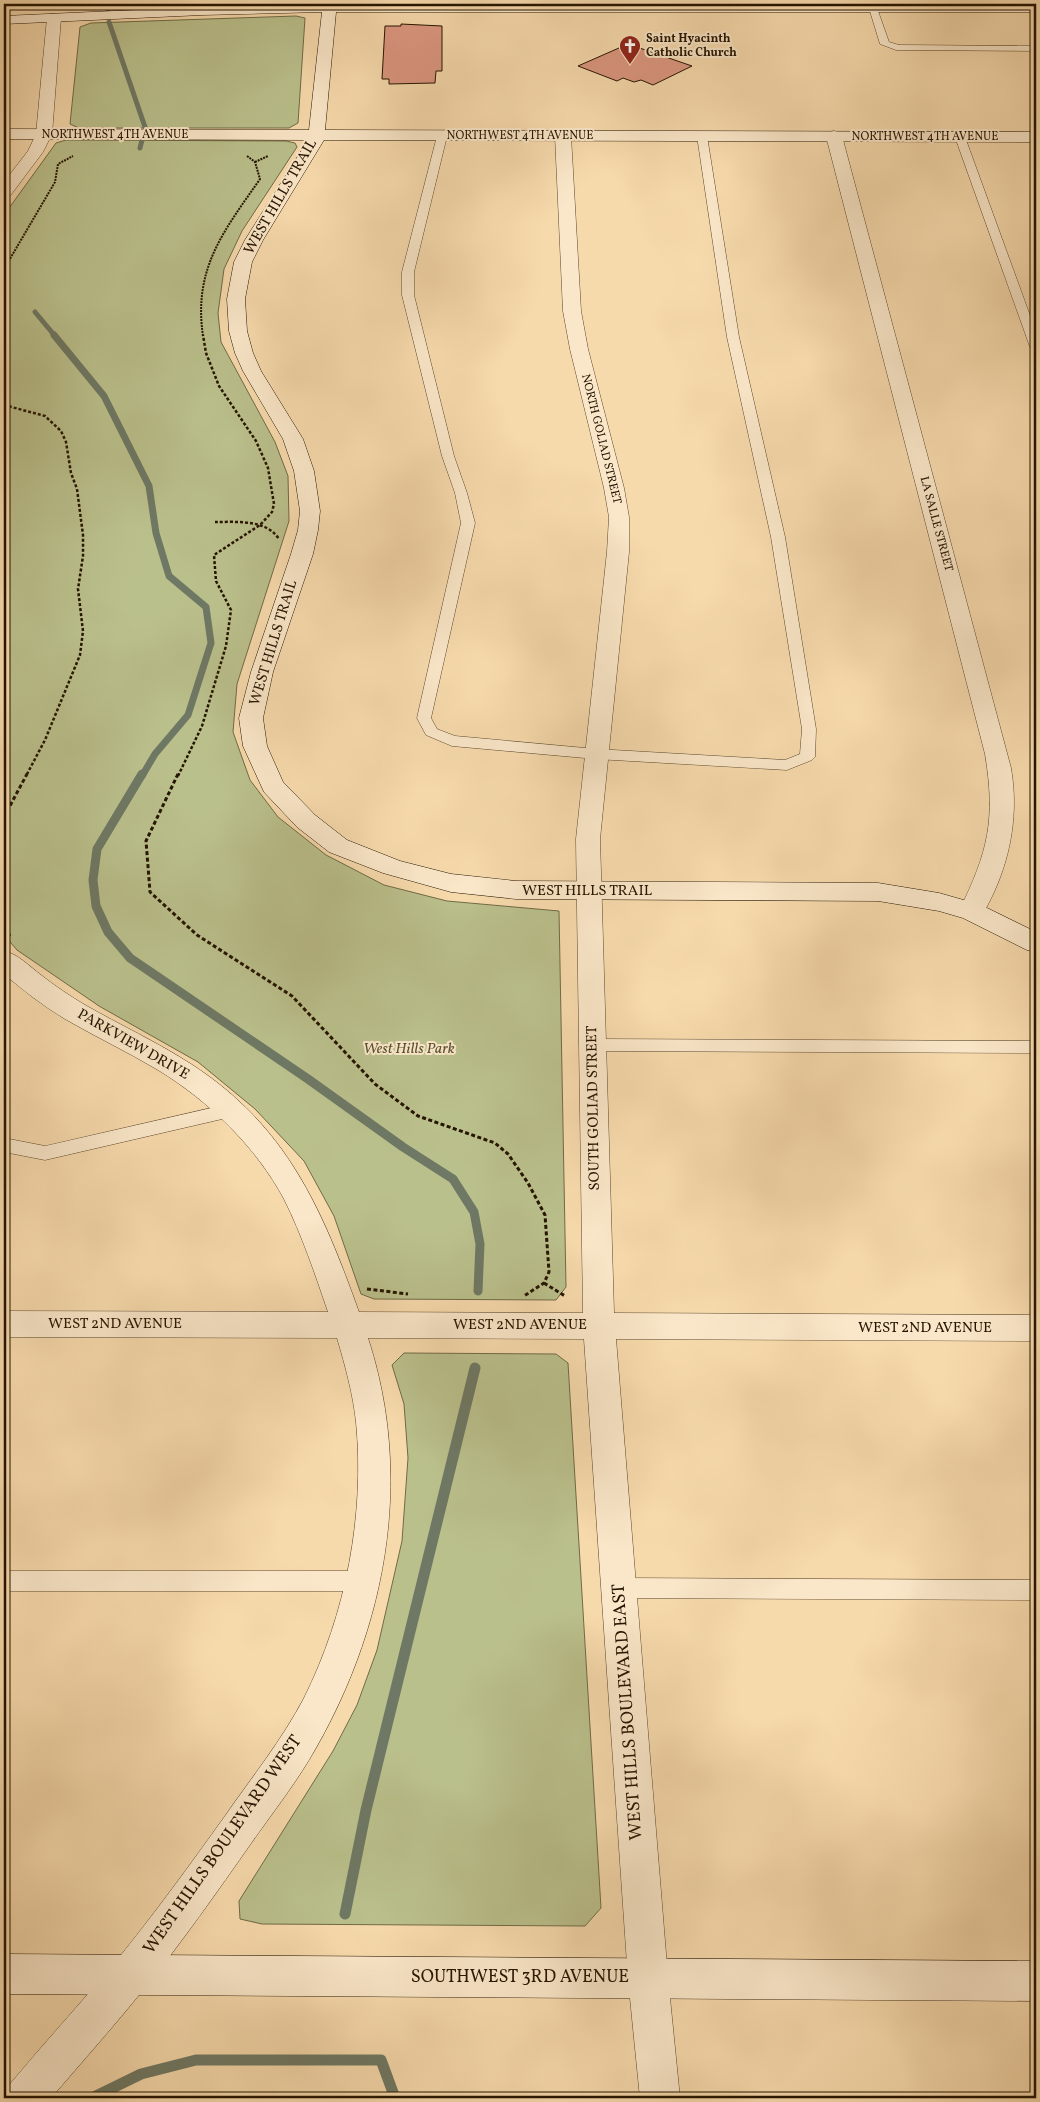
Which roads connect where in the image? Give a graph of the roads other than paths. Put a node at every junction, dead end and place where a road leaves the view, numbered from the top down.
1 (991, 4) edge
2 (330, 6) edge
3 (1036, 7) edge
4 (873, 8) junction
5 (54, 18) junction
6 (4, 20) edge
7 (1036, 50) edge
8 (4, 134) edge
9 (44, 134) junction
10 (318, 136) junction
11 (442, 136) junction
12 (563, 136) junction
13 (702, 136) junction
14 (834, 136) junction
15 (960, 137) junction
16 (1036, 137) edge
17 (4, 193) edge
18 (1036, 347) edge
19 (596, 754) junction
20 (588, 892) junction
21 (972, 911) junction
22 (1036, 943) edge
23 (10, 951) edge
24 (593, 1045) junction
25 (1036, 1047) edge
26 (229, 1111) junction
27 (4, 1145) edge
28 (4, 1324) edge
29 (348, 1325) junction
30 (599, 1325) junction
31 (1036, 1328) edge
32 (4, 1581) edge
33 (362, 1581) junction
34 (619, 1588) junction
35 (1036, 1590) edge
36 (4, 1974) edge
37 (130, 1975) junction
38 (648, 1978) junction
39 (1036, 1981) edge
40 (24, 2098) edge
41 (660, 2098) edge

1 - 3 highway
2 - 4 street
2 - 5 street
2 - 10 street, WEST HILLS TRAIL
3 - 4 street
4 - 7 lane
5 - 6 street
5 - 9 street
8 - 9 street, NORTHWEST 4TH AVENUE
9 - 10 street, NORTHWEST 4TH AVENUE
9 - 17 street
10 - 11 street, NORTHWEST 4TH AVENUE
10 - 20 street, WEST HILLS TRAIL
11 - 12 street, NORTHWEST 4TH AVENUE
11 - 19 lane
12 - 13 street, NORTHWEST 4TH AVENUE
12 - 19 street, NORTH GOLIAD STREET
13 - 14 street, NORTHWEST 4TH AVENUE
13 - 19 lane
14 - 15 street, NORTHWEST 4TH AVENUE
14 - 21 street, LA SALLE STREET
15 - 16 street, NORTHWEST 4TH AVENUE
15 - 18 lane
19 - 20 street, NORTH GOLIAD STREET
20 - 21 street, WEST HILLS TRAIL
20 - 24 street, SOUTH GOLIAD STREET
21 - 22 street, WEST HILLS TRAIL
23 - 26 street, PARKVIEW DRIVE
24 - 25 lane
24 - 30 street, SOUTH GOLIAD STREET
26 - 27 lane
26 - 29 street, PARKVIEW DRIVE
28 - 29 street, WEST 2ND AVENUE
29 - 30 street, WEST 2ND AVENUE
29 - 33 street, WEST HILLS BOULEVARD WEST
30 - 31 street, WEST 2ND AVENUE
30 - 34 street, WEST HILLS BOULEVARD EAST
32 - 33 lane
33 - 37 street, WEST HILLS BOULEVARD WEST
34 - 35 lane
34 - 38 street, WEST HILLS BOULEVARD EAST
36 - 37 street, SOUTHWEST 3RD AVENUE
37 - 38 street, SOUTHWEST 3RD AVENUE
37 - 40 street, WEST HILLS BOULEVARD WEST
38 - 39 street, SOUTHWEST 3RD AVENUE
38 - 41 street, WEST HILLS BOULEVARD EAST

